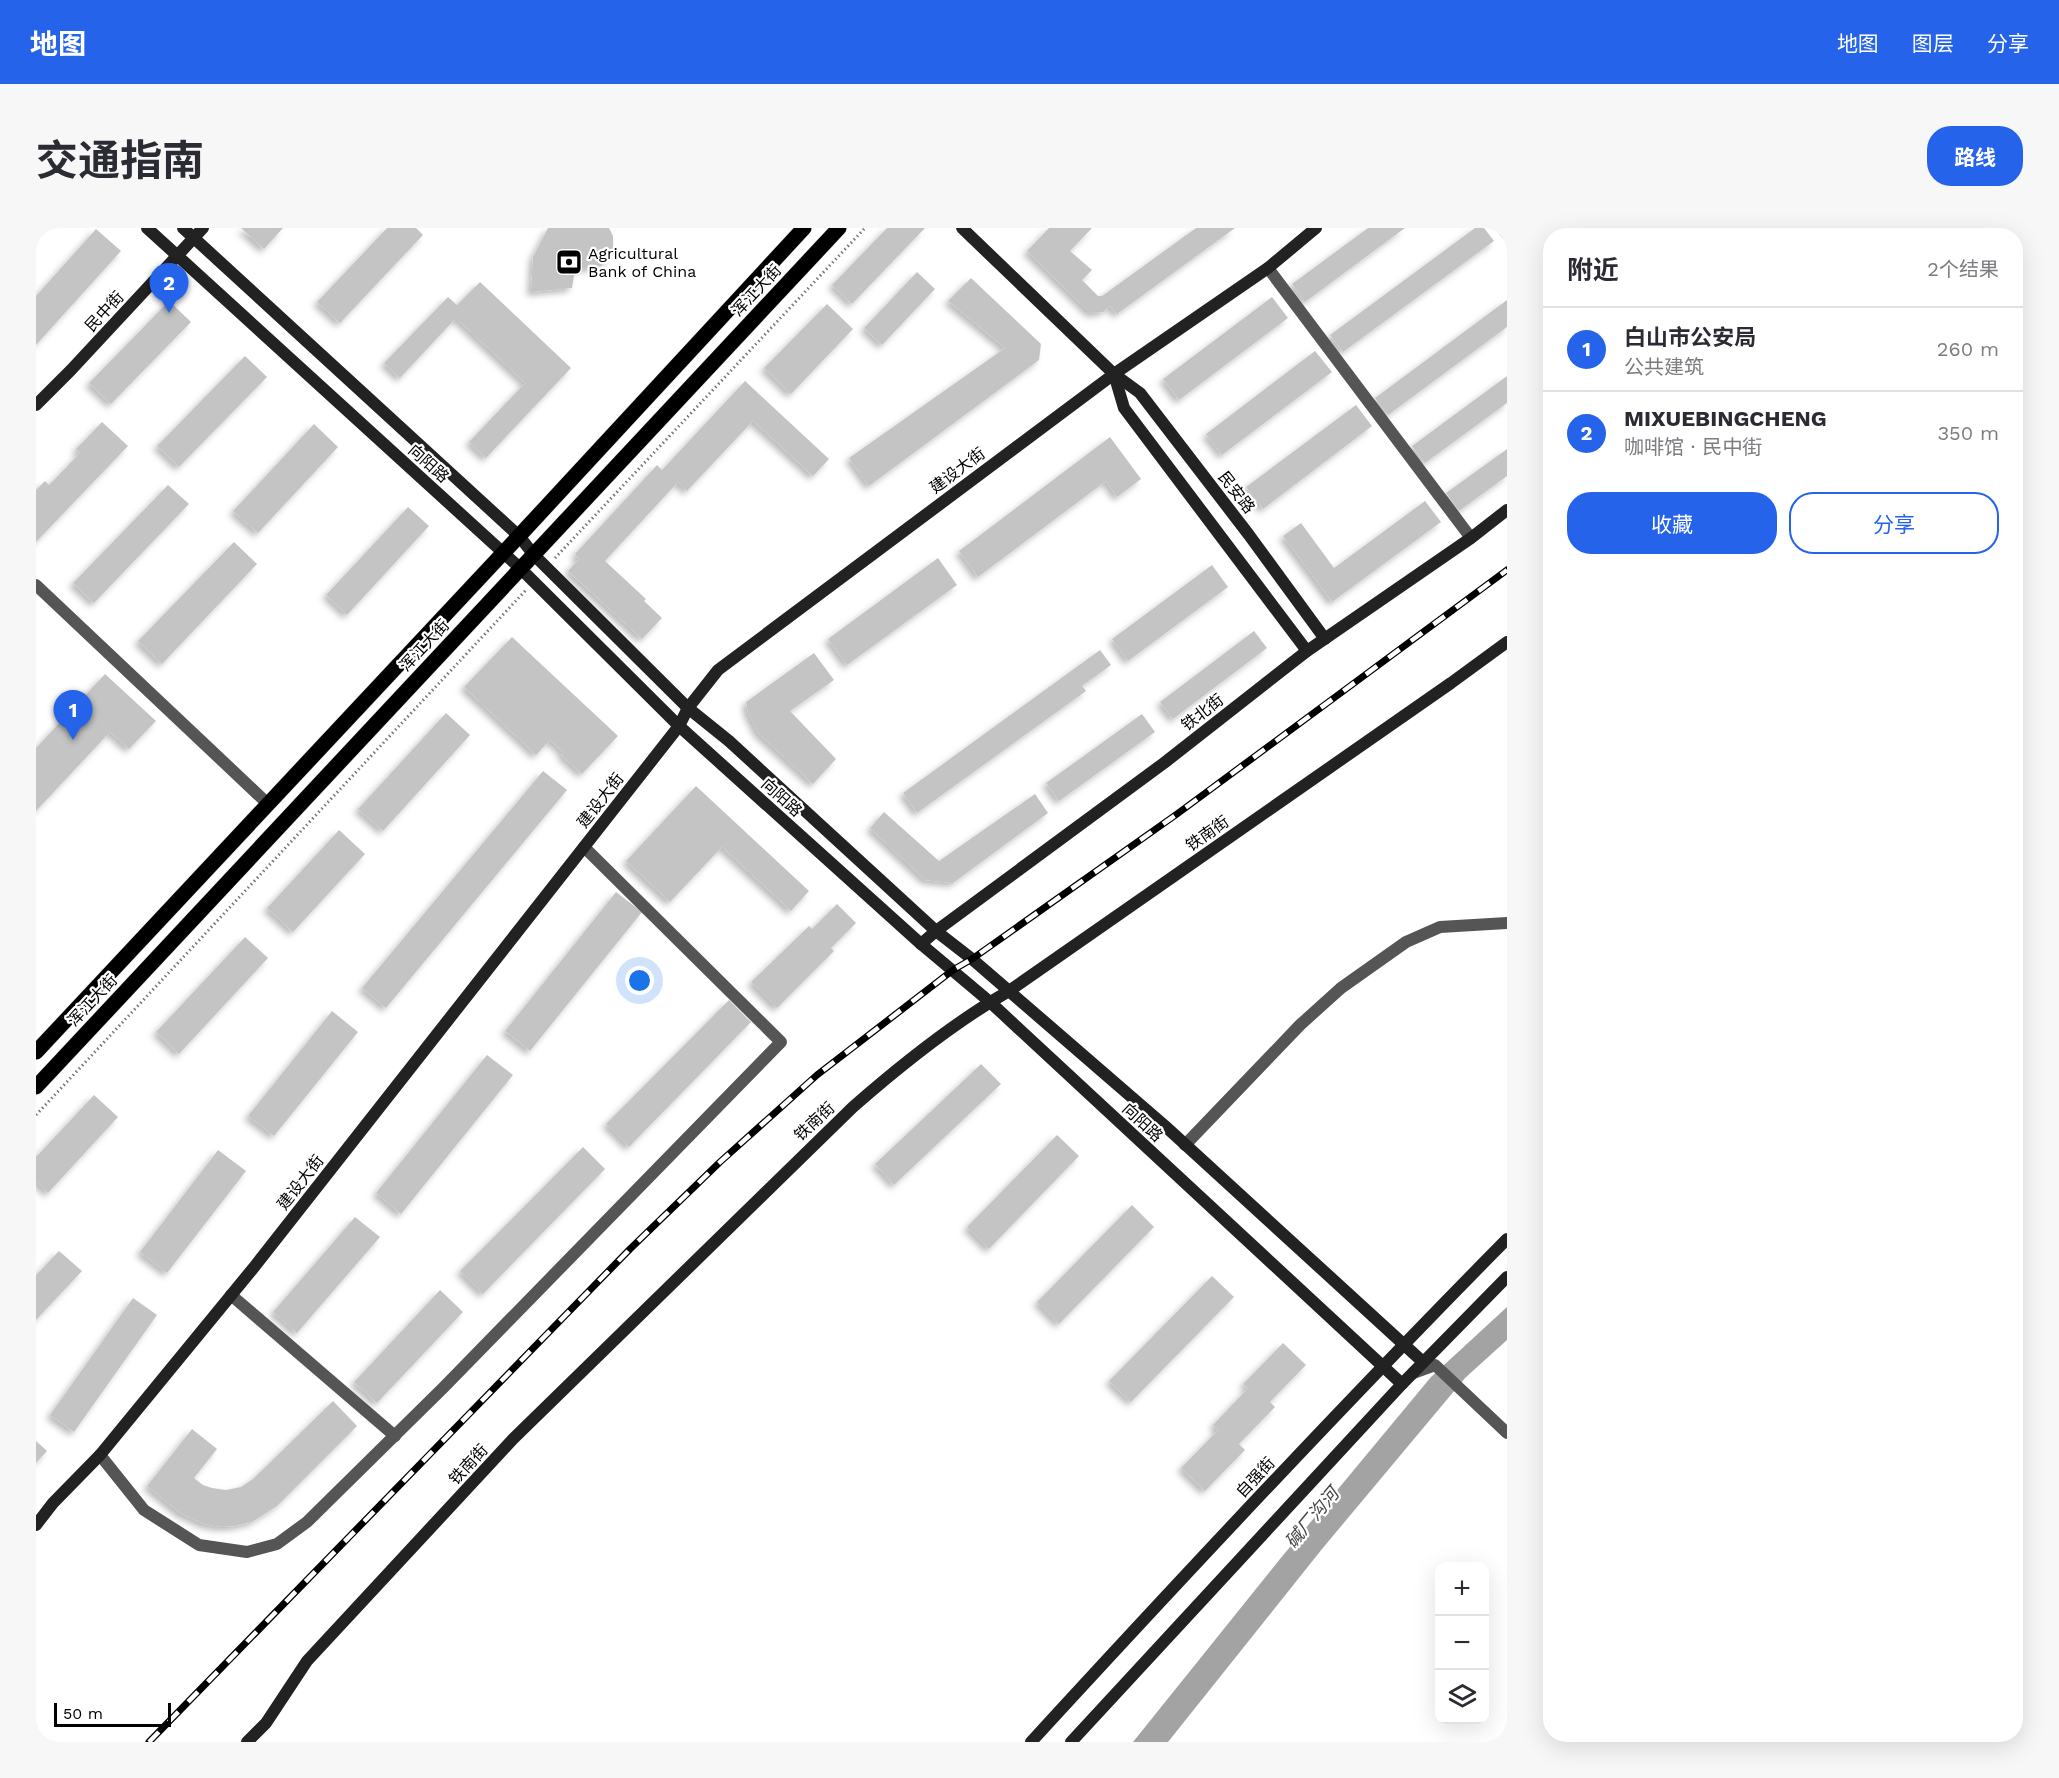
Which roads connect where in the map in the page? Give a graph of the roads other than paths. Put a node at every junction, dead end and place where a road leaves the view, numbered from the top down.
1 (147, 228) edge
2 (183, 228) edge
3 (203, 228) edge
4 (804, 228) edge
5 (839, 228) edge
6 (962, 228) edge
7 (1316, 228) edge
8 (1502, 228) edge
9 (1507, 234) edge
10 (194, 239) junction
11 (178, 257) junction
12 (1268, 268) junction
13 (1114, 374) junction
14 (36, 405) edge
15 (1507, 510) edge
16 (519, 536) junction
17 (1471, 538) junction
18 (503, 553) junction
19 (534, 555) junction
20 (520, 568) junction
21 (36, 585) edge
22 (1325, 639) junction
23 (1507, 642) edge
24 (1307, 651) junction
25 (688, 708) junction
26 (678, 726) junction
27 (268, 804) junction
28 (584, 846) junction
29 (1507, 922) edge
30 (936, 931) junction
31 (921, 944) junction
32 (1009, 991) junction
33 (990, 1002) junction
34 (36, 1052) edge
35 (36, 1087) edge
36 (1185, 1145) junction
37 (1507, 1239) edge
38 (1507, 1277) edge
39 (231, 1295) junction
40 (1403, 1344) junction
41 (1429, 1364) junction
42 (1383, 1368) junction
43 (1402, 1384) junction
44 (1507, 1433) edge
45 (395, 1436) junction
46 (100, 1455) junction
47 (36, 1525) edge
48 (247, 1742) edge
49 (1031, 1742) edge
50 (1071, 1742) edge

1 - 11 main road, 向阳路
2 - 10 main road, 向阳路
3 - 10 main road, 民中街
4 - 16 main road, 浑江大街
5 - 19 main road, 浑江大街
6 - 13 main road, 民安路
7 - 12 main road, 建设大街
8 - 9 street
10 - 11 main road, 民中街
10 - 16 main road, 向阳路
11 - 14 main road, 民中街
11 - 18 main road, 向阳路
12 - 13 main road, 建设大街
12 - 17 street
13 - 22 main road, 民安路
13 - 24 main road, 民安路
13 - 25 main road, 建设大街
15 - 17 main road, 铁北街
16 - 18 main road, 浑江大街
16 - 19 main road, 向阳路
17 - 22 main road, 铁北街
18 - 20 main road, 向阳路
18 - 27 main road, 浑江大街
19 - 20 main road, 浑江大街
19 - 25 main road, 向阳路
20 - 26 main road, 向阳路
20 - 35 main road, 浑江大街
21 - 27 street
22 - 24 main road, 铁北街
23 - 32 main road, 铁南街
24 - 30 main road, 铁北街
25 - 26 main road, 建设大街
25 - 30 main road, 向阳路
26 - 28 main road, 建设大街
26 - 31 main road, 向阳路
27 - 34 main road, 浑江大街
28 - 39 main road, 建设大街
28 - 45 street
29 - 36 street
30 - 31 main road, 铁北街
30 - 32 main road, 向阳路
31 - 33 main road, 向阳路
32 - 33 main road, 铁南街
32 - 36 main road, 向阳路
33 - 42 main road, 向阳路
33 - 48 main road, 铁南街
36 - 40 main road, 向阳路
37 - 40 main road, 自强街
38 - 41 main road
39 - 45 street
39 - 46 main road, 建设大街
40 - 41 main road, 向阳路
40 - 42 main road, 自强街
41 - 43 main road
41 - 44 street
42 - 43 main road, 向阳路
42 - 49 main road, 自强街
43 - 50 main road
45 - 46 street
46 - 47 main road, 建设大街

